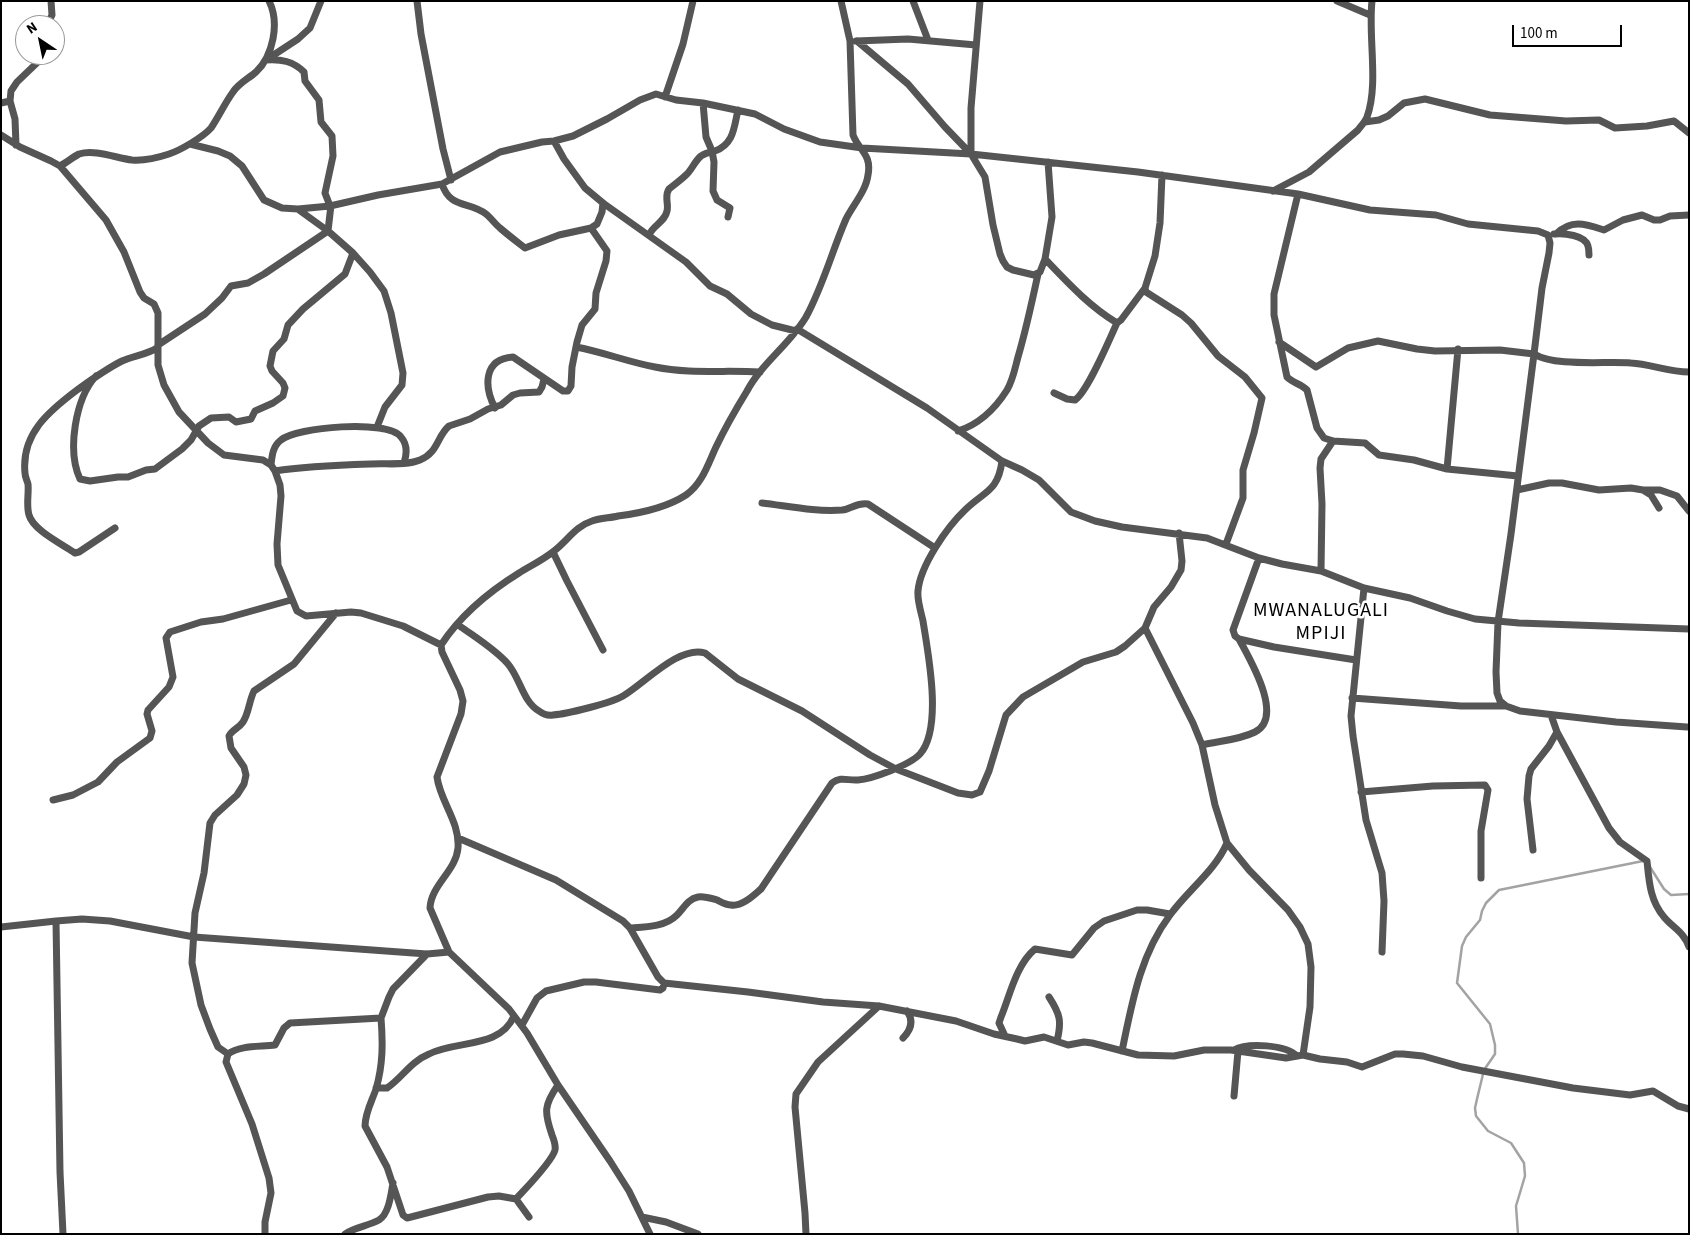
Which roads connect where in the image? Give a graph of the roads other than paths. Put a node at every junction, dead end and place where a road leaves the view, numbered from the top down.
1 (52, 1) edge
2 (269, 1) edge
3 (321, 1) edge
4 (417, 1) edge
5 (693, 1) edge
6 (841, 1) edge
7 (913, 1) edge
8 (980, 1) edge
9 (1337, 1) edge
10 (1372, 1) edge
11 (52, 15) edge
12 (1370, 15) junction
13 (928, 40) junction
14 (854, 41) junction
15 (976, 45) junction
16 (266, 60) junction
17 (35, 65) edge
18 (665, 97) junction
19 (10, 101) junction
20 (1, 103) edge
21 (703, 104) junction
22 (738, 110) junction
23 (1364, 122) junction
24 (1689, 133) edge
25 (1, 135) edge
26 (554, 141) junction
27 (190, 144) junction
28 (16, 145) junction
29 (862, 148) junction
30 (712, 151) junction
31 (971, 154) junction
32 (1048, 162) junction
33 (60, 166) junction
34 (1162, 175) junction
35 (451, 180) junction
36 (442, 184) junction
37 (1273, 191) junction
38 (1298, 194) junction
39 (603, 203) junction
40 (330, 205) junction
41 (298, 210) junction
42 (1689, 215) edge
43 (728, 217) dead end
44 (591, 228) junction
45 (328, 231) junction
46 (1552, 234) junction
47 (649, 235) junction
48 (353, 253) junction
49 (1589, 255) dead end
50 (1045, 259) junction
51 (1038, 274) junction
52 (1145, 288) junction
53 (1117, 322) junction
54 (796, 330) junction
55 (1278, 342) junction
56 (158, 347) junction
57 (576, 347) junction
58 (1458, 349) junction
59 (1534, 354) junction
60 (760, 372) junction
61 (1689, 372) edge
62 (96, 376) junction
63 (544, 379) junction
64 (1054, 393) dead end
65 (495, 408) junction
66 (377, 427) junction
67 (195, 430) junction
68 (958, 431) junction
69 (1333, 441) junction
70 (1002, 461) junction
71 (404, 462) junction
72 (273, 468) junction
73 (1447, 469) junction
74 (1518, 476) junction
75 (1517, 490) junction
76 (1643, 490) junction
77 (762, 504) dead end
78 (1659, 508) dead end
79 (1689, 511) edge
80 (115, 528) dead end
81 (1179, 533) junction
82 (1226, 544) junction
83 (935, 548) junction
84 (553, 552) junction
85 (1259, 558) junction
86 (1321, 571) junction
87 (1364, 588) junction
88 (292, 600) junction
89 (336, 613) junction
90 (1498, 622) junction
91 (456, 624) junction
92 (1145, 628) junction
93 (1689, 629) edge
94 (1239, 638) junction
95 (441, 645) junction
96 (603, 650) dead end
97 (1356, 660) junction
98 (1352, 698) junction
99 (1506, 706) junction
100 (1551, 715) junction
101 (1687, 727) dead end
102 (1557, 732) junction
103 (1202, 745) junction
104 (896, 769) junction
105 (1361, 792) junction
106 (53, 800) dead end
107 (458, 838) junction
108 (1227, 843) junction
109 (1533, 850) dead end
110 (1481, 878) dead end
111 (1170, 914) junction
112 (56, 921) junction
113 (1, 927) edge
114 (630, 928) junction
115 (194, 937) junction
116 (1689, 947) edge
117 (449, 952) junction
118 (1382, 952) dead end
119 (427, 954) junction
120 (664, 983) junction
121 (1048, 998) dead end
122 (880, 1006) junction
123 (907, 1011) junction
124 (514, 1016) junction
125 (381, 1018) junction
126 (522, 1025) junction
127 (1005, 1036) junction
128 (903, 1038) dead end
129 (1057, 1041) junction
130 (1122, 1051) junction
131 (1236, 1051) junction
132 (228, 1054) junction
133 (1300, 1056) junction
134 (558, 1085) junction
135 (376, 1088) junction
136 (1234, 1096) dead end
137 (1689, 1109) edge
138 (393, 1182) junction
139 (516, 1199) junction
140 (529, 1217) dead end
141 (642, 1217) junction
142 (63, 1234) edge
143 (264, 1234) edge
144 (345, 1234) edge
145 (650, 1234) edge
146 (698, 1234) edge
147 (806, 1234) edge

1 - 11 street
2 - 16 street
3 - 16 street
4 - 35 street
5 - 18 street
6 - 14 street
7 - 13 street
8 - 15 street
9 - 12 street
10 - 12 street
12 - 23 street
13 - 14 street
13 - 15 street
14 - 29 street
14 - 31 street
15 - 31 street
16 - 27 street
16 - 40 street
17 - 19 street
18 - 21 street
18 - 26 street
19 - 20 street
19 - 28 street
21 - 22 street
21 - 30 street
22 - 29 street
22 - 30 street
23 - 24 street
23 - 37 street
25 - 28 street
26 - 35 street
26 - 39 street
27 - 33 street
27 - 41 street
28 - 33 street
29 - 31 street
29 - 54 street
30 - 43 street
30 - 47 street
31 - 32 street
31 - 51 street
32 - 34 street
32 - 50 street
33 - 56 street
34 - 37 street
34 - 52 street
35 - 36 street
36 - 40 street
36 - 44 street
37 - 38 street
38 - 46 street
38 - 55 street
39 - 44 street
39 - 47 street
40 - 41 street
40 - 45 street
41 - 45 street
42 - 46 street
44 - 57 street
45 - 48 street
45 - 56 street
46 - 49 street
46 - 59 street
47 - 54 street
48 - 66 street
48 - 67 street
50 - 51 street
50 - 53 street
51 - 68 street
52 - 53 street
52 - 82 street
53 - 64 street
54 - 60 street
54 - 68 street
55 - 58 street
55 - 69 street
56 - 62 street
56 - 67 street
57 - 60 street
57 - 63 street
58 - 59 street
58 - 73 street
59 - 61 street
59 - 74 street
60 - 84 street
62 - 67 street
62 - 80 street
63 - 65 street
63 - 65 street
65 - 71 street
66 - 71 street
66 - 72 street
67 - 72 street
68 - 70 street
69 - 73 street
69 - 86 street
70 - 81 street
70 - 83 street
71 - 72 street
72 - 88 street
73 - 74 street
74 - 75 street
75 - 76 street
75 - 90 street
76 - 78 street
76 - 79 street
77 - 83 street
81 - 82 street
81 - 92 street
82 - 85 street
83 - 104 street
84 - 91 street
84 - 96 street
85 - 86 street
85 - 94 street
86 - 87 street
87 - 90 street
87 - 97 street
88 - 89 street
88 - 106 street
89 - 95 street
89 - 115 street
90 - 93 street
90 - 99 street
91 - 95 street
91 - 104 street
92 - 103 street
92 - 104 street
94 - 97 street
94 - 103 street
95 - 107 street
97 - 98 street
98 - 99 street
98 - 105 street
99 - 100 street
100 - 101 street
100 - 102 street
102 - 109 street
102 - 116 street
103 - 108 street
104 - 114 street
105 - 110 street
105 - 118 street
107 - 114 street
107 - 117 street
108 - 111 street
108 - 133 street
111 - 127 street
111 - 130 street
112 - 113 street
112 - 115 street
112 - 142 street
114 - 120 street
115 - 119 street
115 - 132 street
117 - 119 street
117 - 124 street
119 - 125 street
120 - 122 street
120 - 126 street
121 - 129 street
122 - 123 street
122 - 147 street
123 - 127 street
123 - 128 street
124 - 126 street
124 - 135 street
125 - 132 street
125 - 135 street
126 - 134 street
127 - 129 street
129 - 130 street
130 - 131 street
131 - 133 street
131 - 136 street
132 - 143 street
133 - 137 street
134 - 139 street
134 - 141 street
135 - 138 street
138 - 139 street
138 - 144 street
139 - 140 street
141 - 145 street
141 - 146 street

